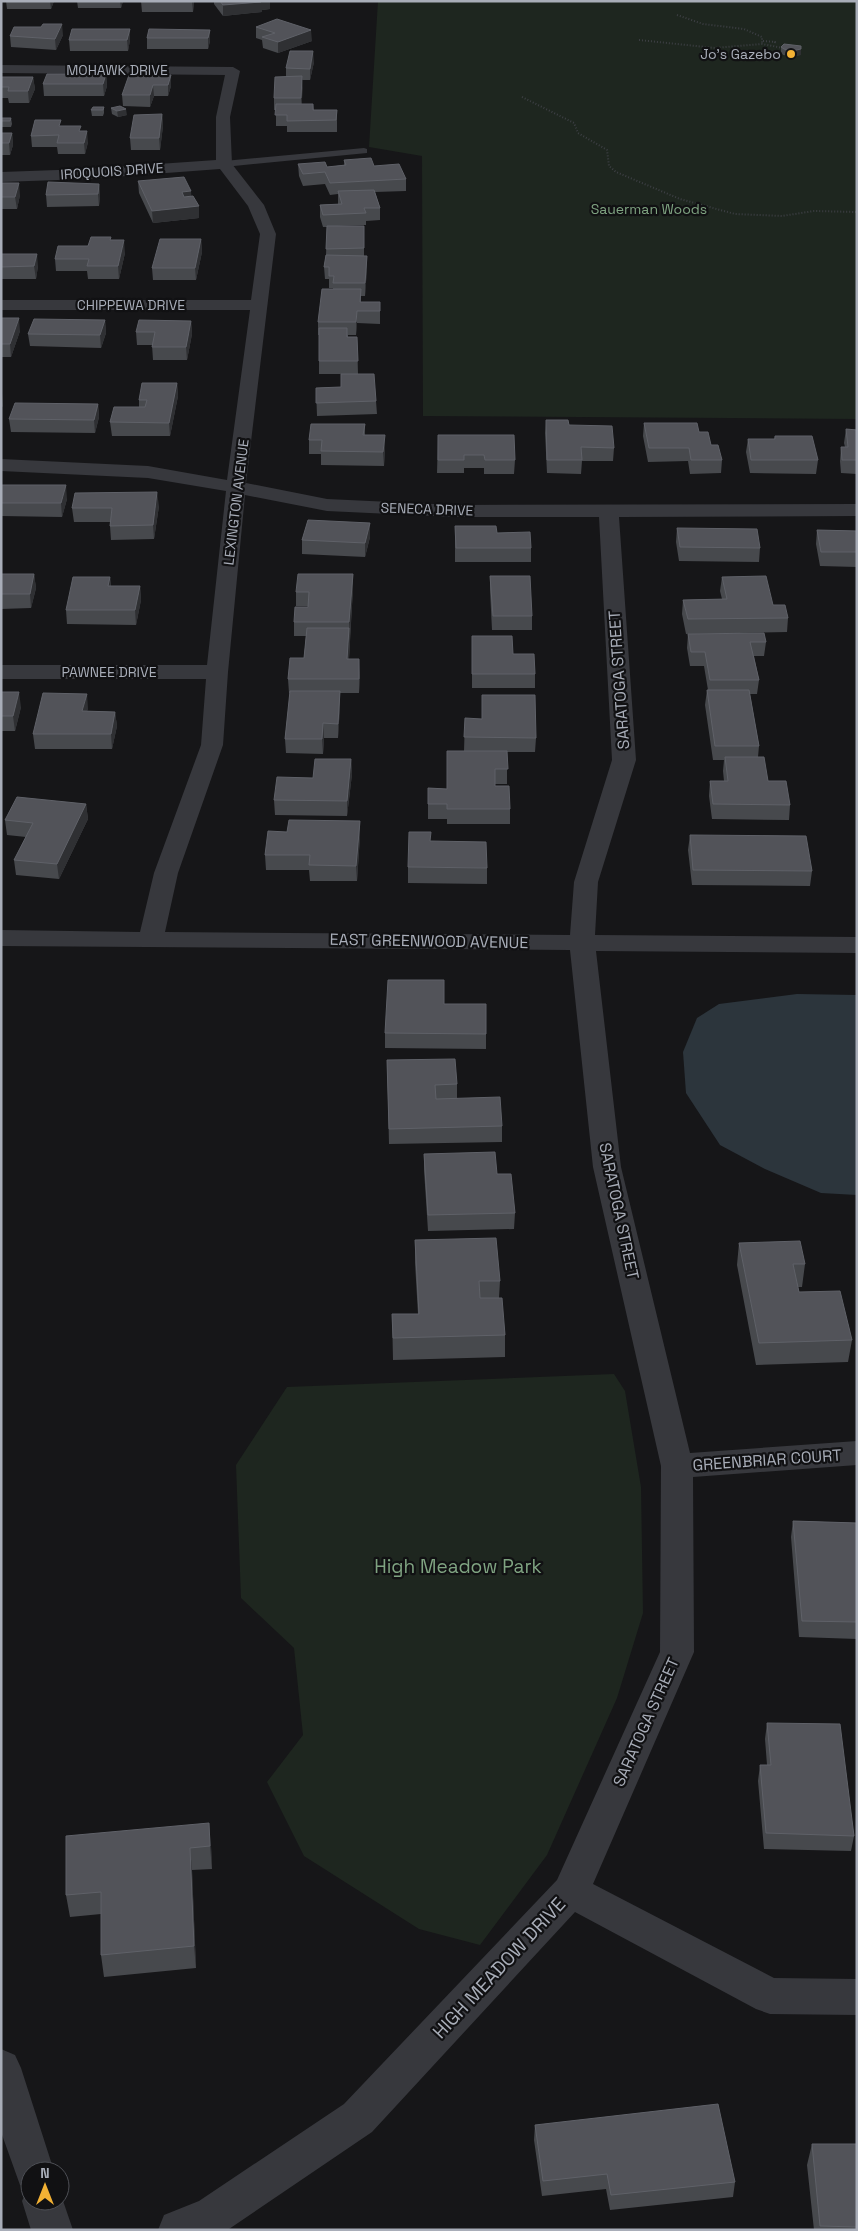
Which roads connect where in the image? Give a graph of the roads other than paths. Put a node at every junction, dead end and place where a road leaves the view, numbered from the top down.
1 (1, 69) edge
2 (364, 150) dead end
3 (224, 164) junction
4 (1, 177) edge
5 (1, 305) edge
6 (260, 305) junction
7 (1, 465) edge
8 (236, 486) junction
9 (857, 510) edge
10 (609, 511) junction
11 (1, 672) edge
12 (217, 672) junction
13 (1, 938) edge
14 (151, 938) junction
15 (582, 943) junction
16 (857, 945) edge
17 (857, 1453) edge
18 (677, 1466) junction
19 (571, 1891) junction
20 (857, 1997) edge
21 (1, 2068) edge
22 (31, 2161) edge
23 (46, 2211) edge
24 (52, 2230) edge
25 (179, 2230) edge

1 - 3 street, MOHAWK DRIVE
2 - 3 lane
3 - 4 street, IROQUOIS DRIVE
3 - 6 street, LEXINGTON AVENUE
5 - 6 street, CHIPPEWA DRIVE
6 - 8 street, LEXINGTON AVENUE
7 - 8 street, SENECA DRIVE
8 - 10 street, SENECA DRIVE
8 - 12 street, LEXINGTON AVENUE
9 - 10 street, SENECA DRIVE
10 - 15 street, SARATOGA STREET
11 - 12 street, PAWNEE DRIVE
12 - 14 street, LEXINGTON AVENUE
13 - 14 street, EAST GREENWOOD AVENUE
14 - 15 street, EAST GREENWOOD AVENUE
15 - 16 street, EAST GREENWOOD AVENUE
15 - 18 street, SARATOGA STREET
17 - 18 street, GREENBRIAR COURT
18 - 19 street, SARATOGA STREET
19 - 20 street, HIGH MEADOW DRIVE
19 - 25 street, HIGH MEADOW DRIVE
21 - 22 street
23 - 24 street

